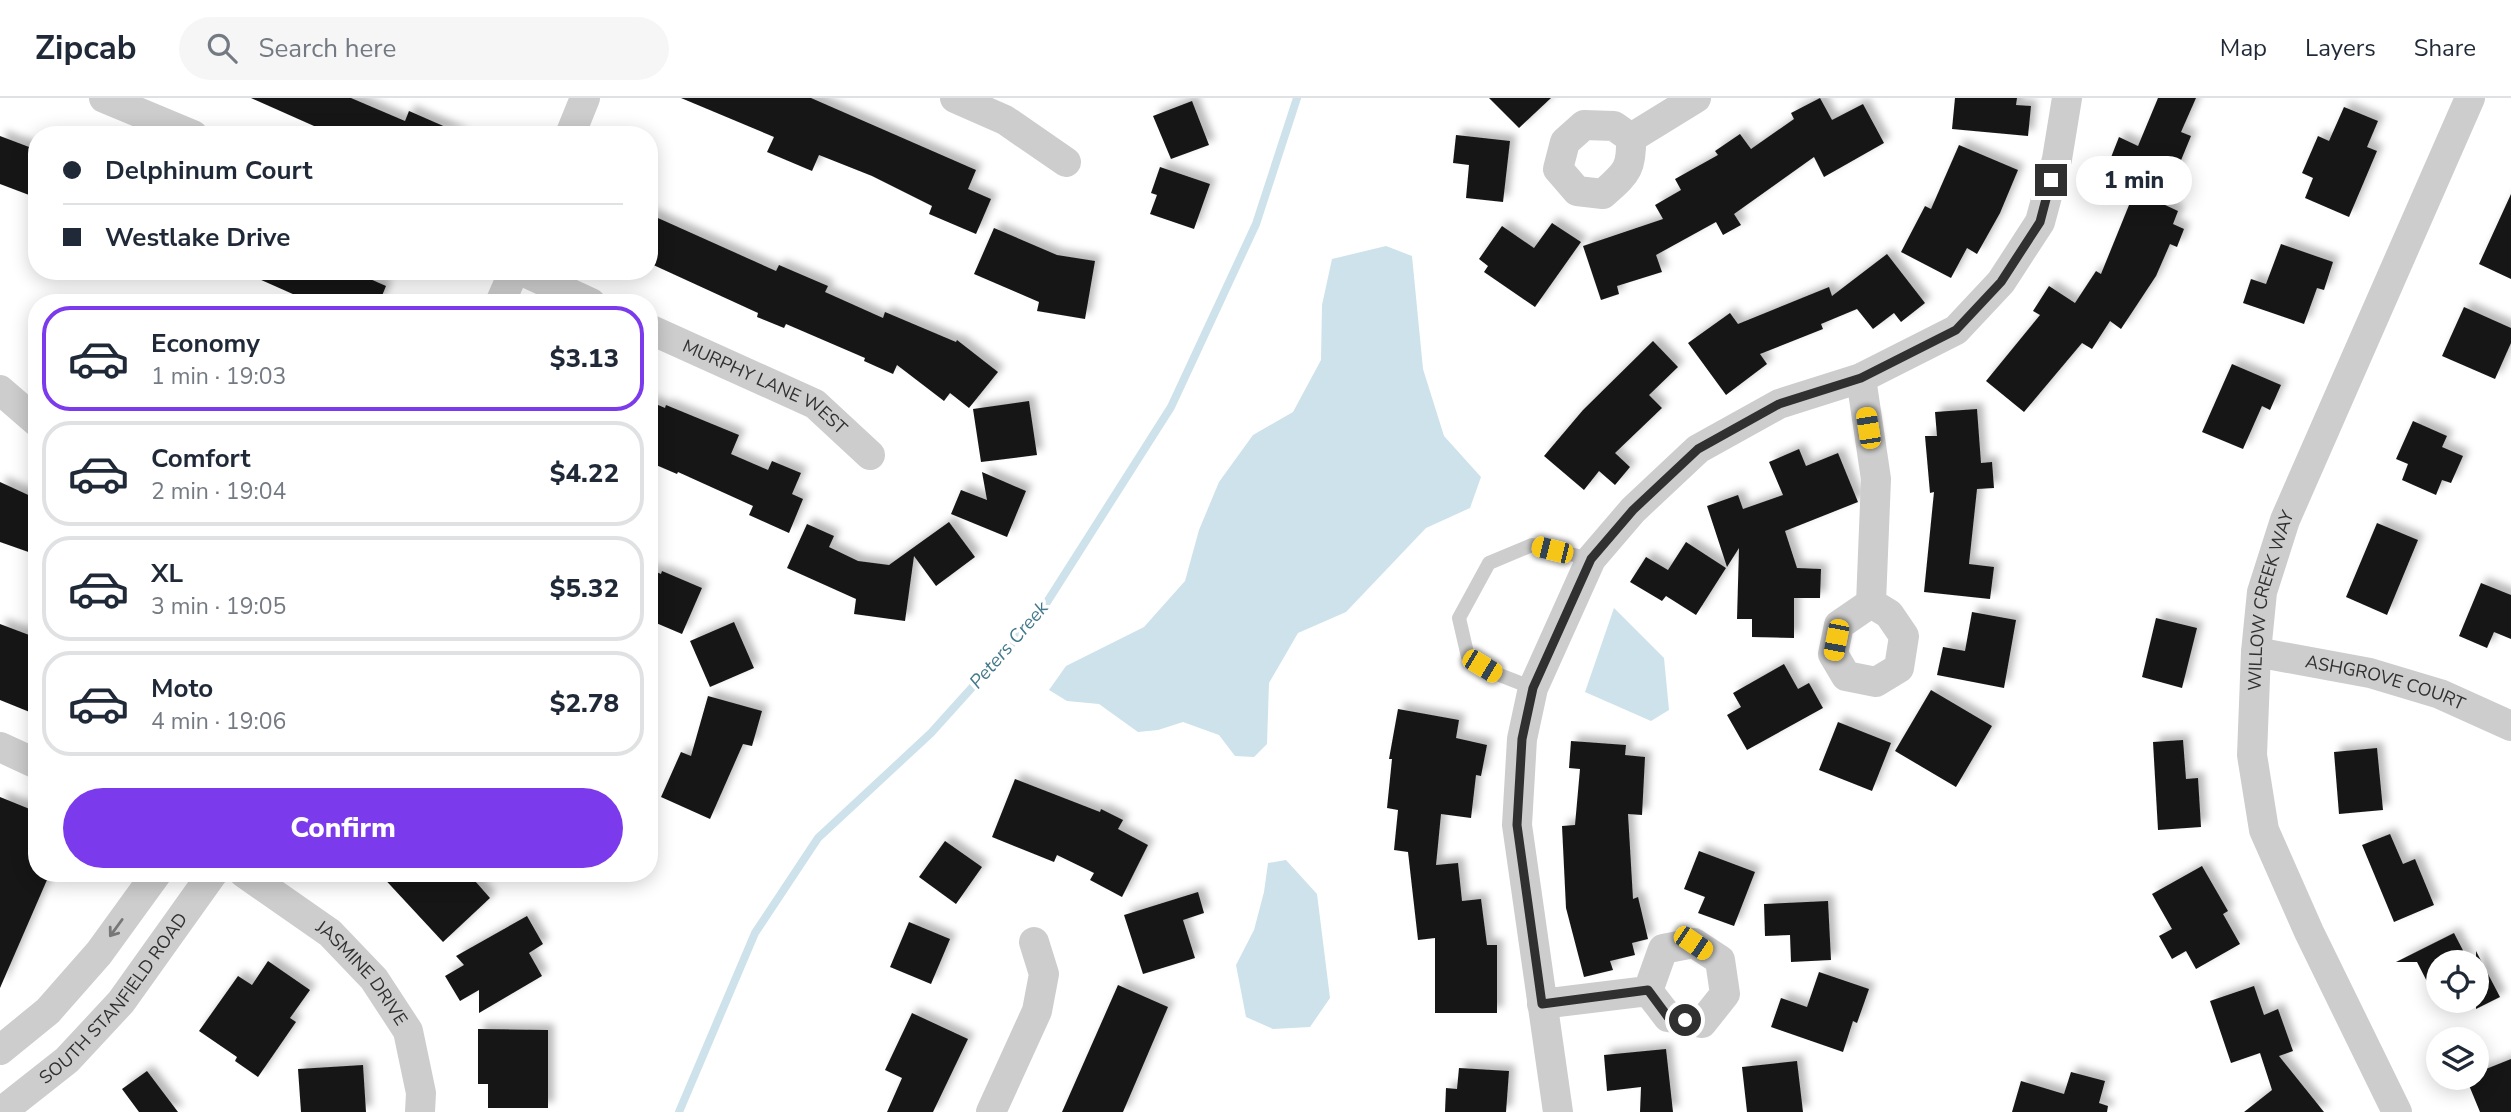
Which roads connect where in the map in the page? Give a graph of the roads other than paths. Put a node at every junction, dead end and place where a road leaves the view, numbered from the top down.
1 (106, 98) edge
2 (585, 98) edge
3 (954, 98) edge
4 (1696, 98) edge
5 (2067, 98) edge
6 (2470, 98) edge
7 (172, 126) edge
8 (574, 126) edge
9 (1631, 138) dead end
10 (1066, 163) dead end
11 (541, 280) edge
12 (572, 294) edge
13 (658, 333) edge
14 (1861, 378) junction
15 (0, 390) edge
16 (28, 414) edge
17 (870, 455) dead end
18 (1591, 559) junction
19 (1871, 603) dead end
20 (2256, 652) junction
21 (1533, 688) junction
22 (2511, 726) edge
23 (0, 747) edge
24 (28, 760) edge
25 (150, 882) edge
26 (207, 882) edge
27 (257, 882) edge
28 (1034, 942) dead end
29 (1648, 990) dead end
30 (1542, 1004) junction
31 (0, 1050) edge
32 (4, 1108) edge
33 (420, 1112) edge
34 (991, 1112) edge
35 (1559, 1112) edge
36 (2397, 1112) edge

1 - 7 street
2 - 8 street
3 - 10 street
4 - 9 street
5 - 14 street
6 - 20 street, WILLOW CREEK WAY
11 - 12 street
13 - 17 street, MURPHY LANE WEST
14 - 18 street
14 - 19 street
15 - 16 street
18 - 21 street
18 - 21 lane
20 - 22 street, ASHGROVE COURT
20 - 36 street, WILLOW CREEK WAY
21 - 30 street
23 - 24 street
25 -> 31 street
26 - 32 street, SOUTH STANFIELD ROAD
27 - 33 street, JASMINE DRIVE
28 - 34 street
29 - 30 street
30 - 35 street

